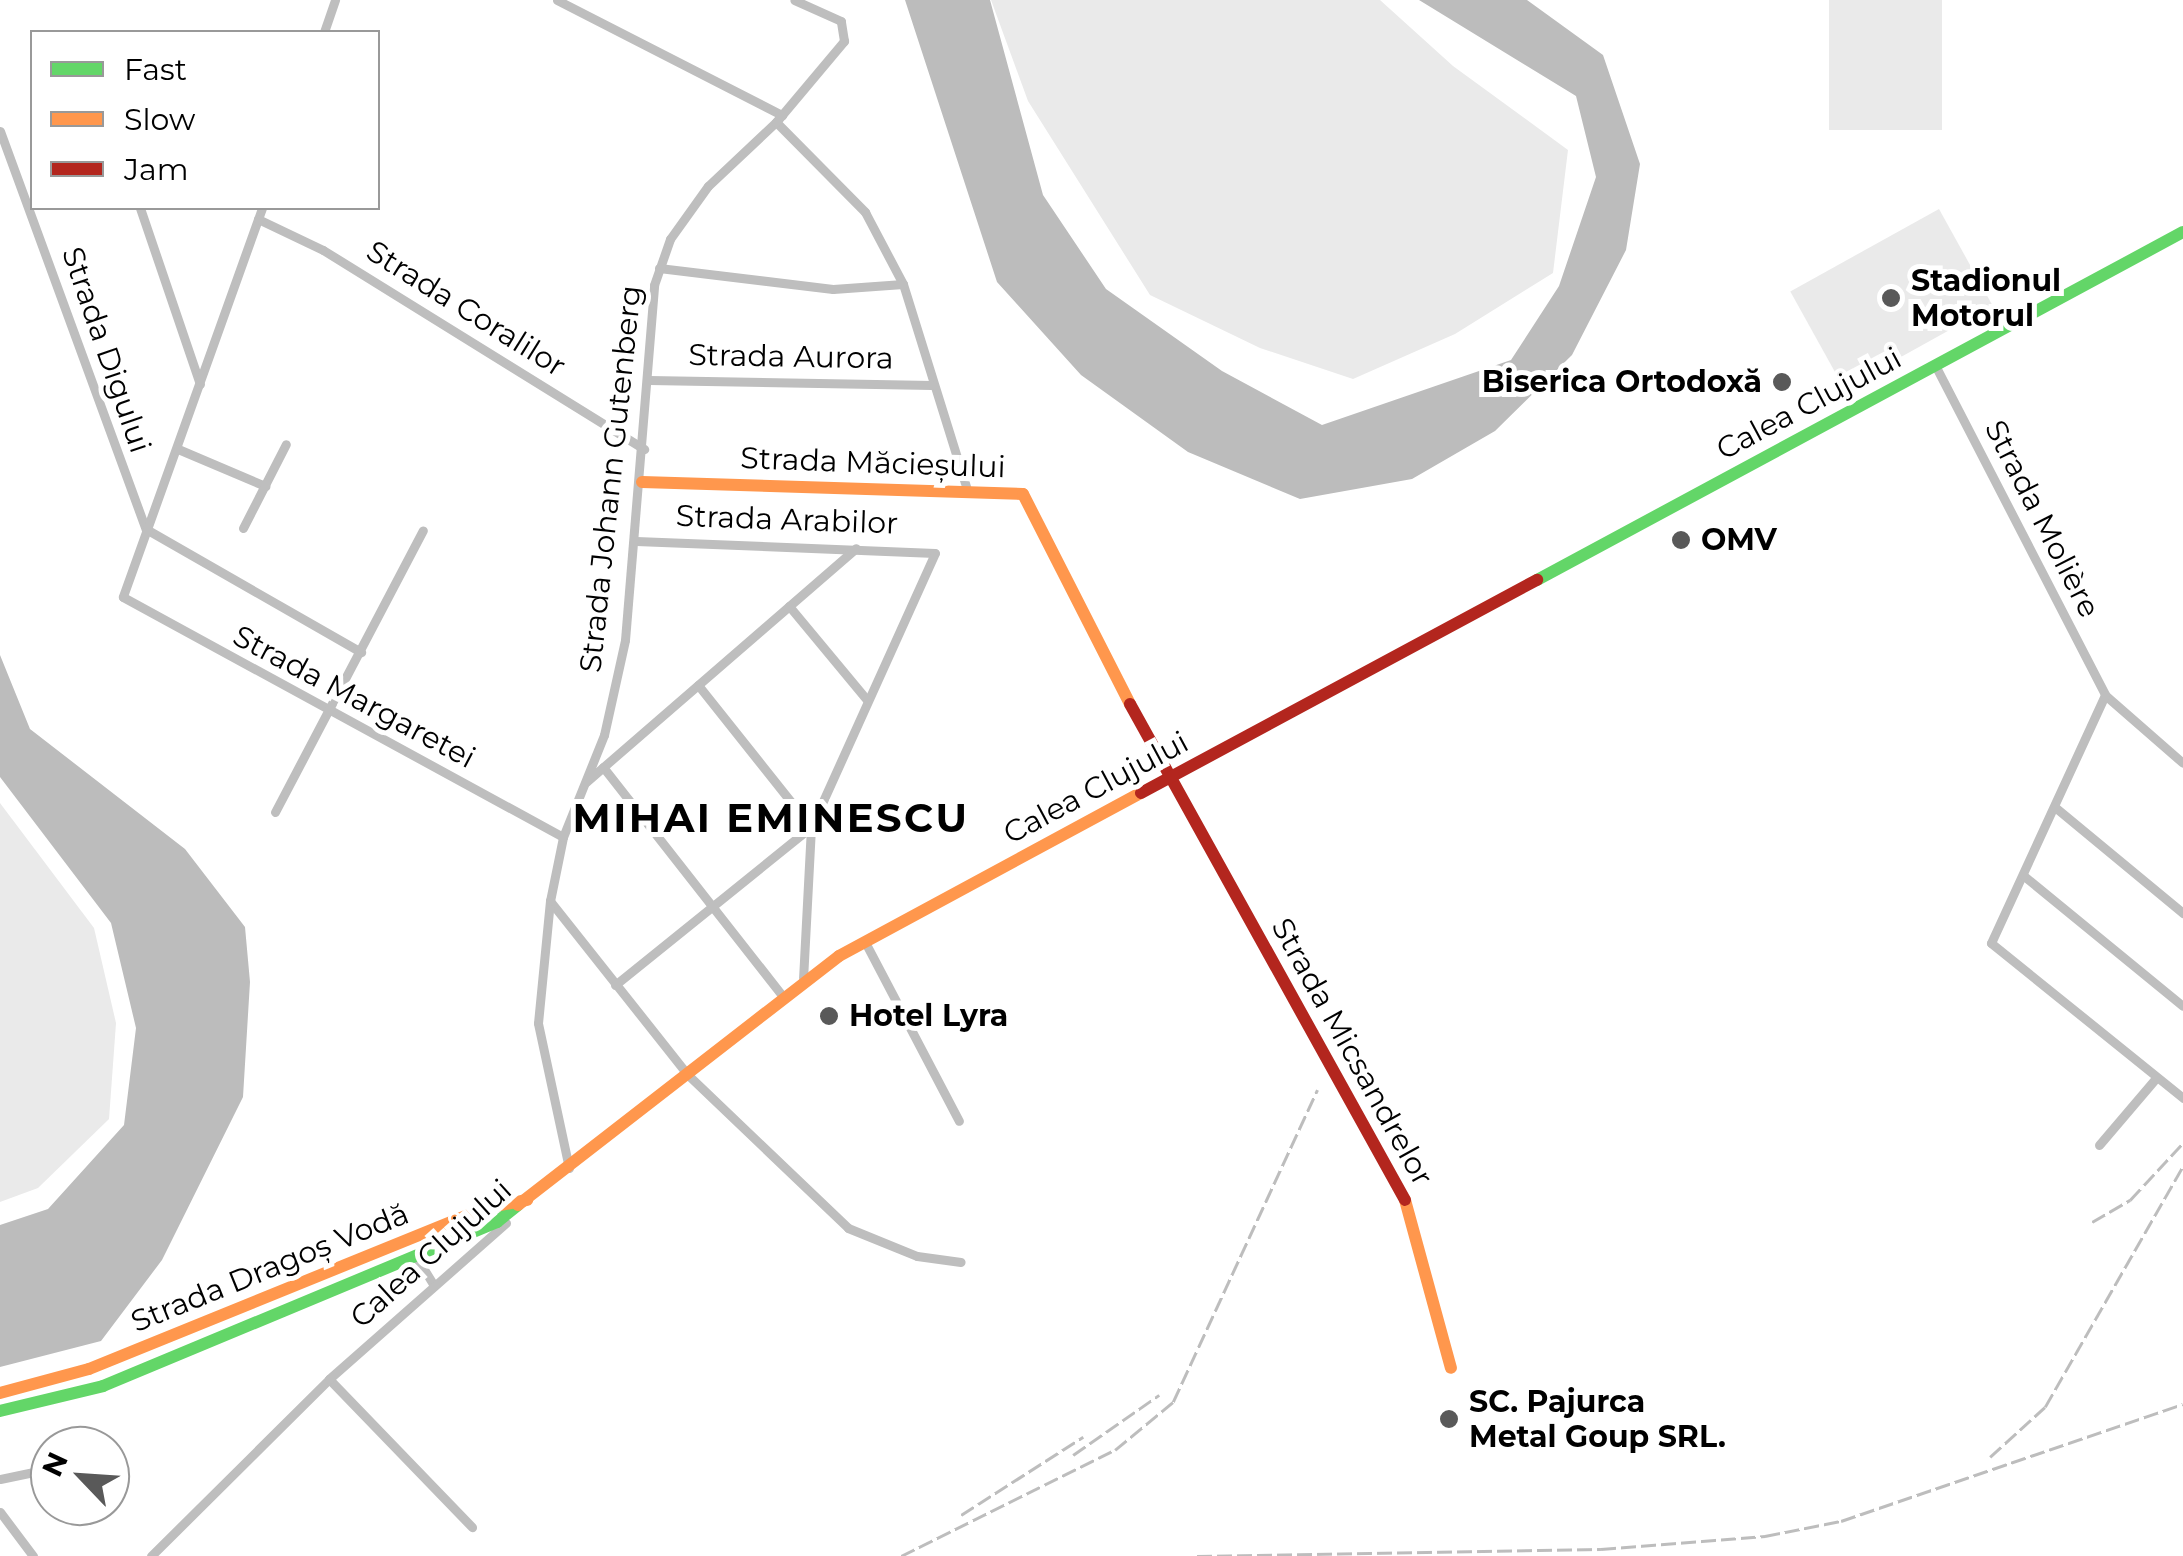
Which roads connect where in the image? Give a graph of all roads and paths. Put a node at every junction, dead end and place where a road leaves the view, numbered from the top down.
1 (336, 0) edge
2 (557, 0) edge
3 (794, 0) edge
4 (325, 30) edge
5 (779, 119) junction
6 (0, 131) edge
7 (141, 210) edge
8 (261, 210) edge
9 (258, 219) junction
10 (2183, 232) edge
11 (659, 268) junction
12 (903, 284) junction
13 (1935, 365) junction
14 (649, 380) junction
15 (200, 384) junction
16 (932, 385) junction
17 (286, 444) dead end
18 (178, 449) junction
19 (644, 449) junction
20 (642, 482) junction
21 (265, 486) junction
22 (967, 488) junction
23 (243, 528) dead end
24 (146, 529) junction
25 (423, 530) dead end
26 (636, 541) junction
27 (856, 548) junction
28 (789, 606) junction
29 (361, 652) junction
30 (698, 685) junction
31 (2105, 695) junction
32 (867, 700) junction
33 (328, 714) junction
34 (2183, 763) edge
35 (603, 767) junction
36 (1168, 777) junction
37 (583, 784) junction
38 (2056, 808) junction
39 (276, 812) dead end
40 (811, 826) junction
41 (563, 837) junction
42 (2024, 876) junction
43 (550, 901) junction
44 (713, 905) junction
45 (2183, 913) edge
46 (864, 942) junction
47 (803, 978) junction
48 (615, 985) junction
49 (782, 994) junction
50 (2183, 1006) edge
51 (687, 1074) junction
52 (2156, 1078) junction
53 (2183, 1098) edge
54 (959, 1121) dead end
55 (2099, 1145) dead end
56 (570, 1170) junction
57 (528, 1200) junction
58 (484, 1208) junction
59 (388, 1248) junction
60 (415, 1255) junction
61 (961, 1262) dead end
62 (391, 1264) junction
63 (434, 1285) junction
64 (1451, 1368) dead end
65 (329, 1379) junction
66 (0, 1393) edge
67 (0, 1411) edge
68 (30, 1473) edge
69 (0, 1479) edge
70 (0, 1512) edge
71 (472, 1527) dead end
72 (33, 1556) edge
73 (151, 1556) edge

1 - 4 street
2 - 5 street
3 - 5 street, Strada Johann Gutenberg
5 - 11 street, Strada Johann Gutenberg
5 - 12 street
6 - 24 street, Strada Digului
7 - 15 street
8 - 9 street
9 - 15 street
9 - 19 street, Strada Coralilor
10 - 13 main road, Calea Clujului
11 - 12 street
11 - 14 street, Strada Johann Gutenberg
12 - 16 street
13 - 31 street, Strada Molière
13 - 36 main road, Calea Clujului
14 - 16 street, Strada Aurora
14 - 19 street, Strada Johann Gutenberg
15 - 18 street
16 - 22 street
17 - 21 street
18 - 21 street
18 - 24 street
19 - 20 street, Strada Johann Gutenberg
20 - 22 main road, Strada Măcieșului
20 - 26 street, Strada Johann Gutenberg
21 - 23 street
22 - 36 main road, Strada Măcieșului
24 - 29 street
24 - 33 street, Strada Margaretei
25 - 29 street
26 - 27 street, Strada Arabilor
26 - 37 street, Strada Johann Gutenberg
27 - 28 street
27 - 32 street, Strada Arabilor
28 - 30 street
28 - 32 street
29 - 33 street
30 - 35 street
30 - 40 street
31 - 34 street, Strada Molière
31 - 38 street
32 - 40 street
33 - 39 street
33 - 41 street, Strada Margaretei
35 - 37 street
35 - 44 street
36 - 46 main road, Calea Clujului
36 - 64 main road, Strada Micsandrelor
37 - 41 street, Strada Johann Gutenberg
38 - 42 street
38 - 45 street
40 - 44 street
40 - 47 street
41 - 43 street, Strada Johann Gutenberg
42 - 50 street
42 - 52 street
43 - 48 street
43 - 56 street, Strada Johann Gutenberg
44 - 48 street
44 - 49 street
46 - 47 main road, Calea Clujului
46 - 54 street
47 - 49 main road, Calea Clujului
48 - 51 street
49 - 51 main road, Calea Clujului
51 - 56 main road, Calea Clujului
51 - 61 street
52 - 53 street
52 - 55 street
56 - 57 main road, Calea Clujului
57 - 58 main road, Strada Dragoș Vodă
57 - 60 main road, Strada Dragoș Vodă
57 - 63 street, Calea Clujului
58 - 59 main road, Strada Dragoș Vodă
58 - 60 main road
59 - 62 main road
59 - 66 main road, Strada Dragoș Vodă
60 - 62 main road, Strada Dragoș Vodă
60 - 63 street
62 - 67 main road, Strada Dragoș Vodă
63 - 65 street, Calea Clujului
65 - 71 street
65 - 73 street, Calea Clujului
68 - 69 street
70 - 72 street

